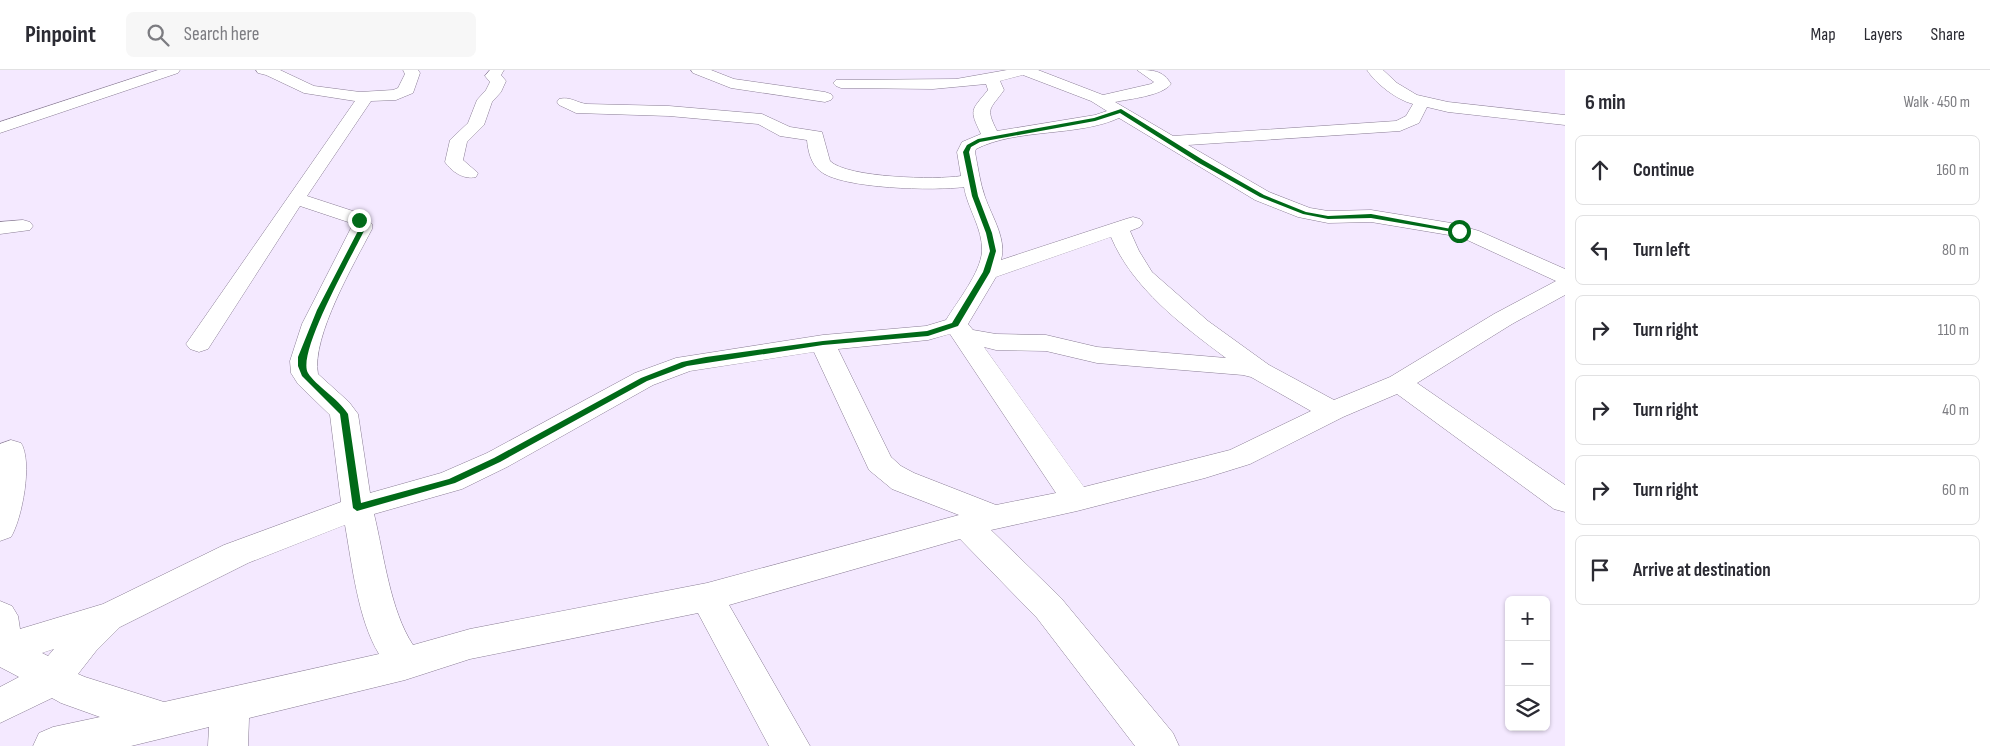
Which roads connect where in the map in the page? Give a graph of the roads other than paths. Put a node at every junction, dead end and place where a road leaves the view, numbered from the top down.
1 (173, 70) edge
2 (263, 70) edge
3 (410, 70) edge
4 (497, 70) edge
5 (698, 70) edge
6 (1024, 70) edge
7 (1144, 70) edge
8 (1374, 70) edge
9 (301, 72) dead end
10 (280, 76) junction
11 (991, 80) junction
12 (840, 83) dead end
13 (360, 97) junction
14 (825, 98) dead end
15 (1102, 100) junction
16 (565, 102) dead end
17 (1422, 102) junction
18 (1121, 111) junction
19 (1565, 120) edge
20 (0, 128) edge
21 (991, 138) junction
22 (1169, 142) junction
23 (469, 173) dead end
24 (971, 180) junction
25 (297, 198) junction
26 (23, 226) dead end
27 (0, 228) edge
28 (986, 272) junction
29 (1565, 278) edge
30 (1565, 286) edge
31 (960, 330) junction
32 (823, 343) junction
33 (199, 344) dead end
34 (1260, 371) junction
35 (1399, 383) junction
36 (1333, 411) junction
37 (11, 450) dead end
38 (1077, 500) junction
39 (1565, 501) edge
40 (357, 508) junction
41 (980, 521) junction
42 (0, 529) edge
43 (706, 597) junction
44 (113, 615) junction
45 (2, 639) edge
46 (405, 664) junction
47 (52, 679) junction
48 (230, 704) junction
49 (0, 706) edge
50 (164, 720) junction
51 (53, 746) edge
52 (228, 746) edge
53 (790, 746) edge
54 (1160, 746) edge

1 - 20 street
2 - 10 street
3 - 13 street
4 - 23 street
5 - 14 street
6 - 11 street
6 - 15 street
7 - 15 street
8 - 17 street
9 - 10 street
10 - 13 street
11 - 12 street
11 - 21 street
13 - 25 street
15 - 18 street
16 - 24 street
17 - 19 street
17 - 22 street
18 - 21 street
18 - 22 street
21 - 24 street
22 - 29 street
24 - 28 street
25 - 33 street
25 - 40 street
26 - 27 street
28 - 31 street
28 - 34 street
30 - 35 street
31 - 32 street
31 - 34 street
31 - 38 street
32 - 40 street
32 - 41 street
34 - 36 street
35 - 36 street
35 - 39 street
36 - 38 street
37 - 42 street
38 - 41 street
40 - 44 street
40 - 46 street
41 - 43 street
41 - 54 street
43 - 46 street
43 - 53 street
44 - 45 street
44 - 47 street
45 - 47 street
46 - 48 street
47 - 49 street
47 - 50 street
48 - 50 street
48 - 52 street
50 - 51 street

